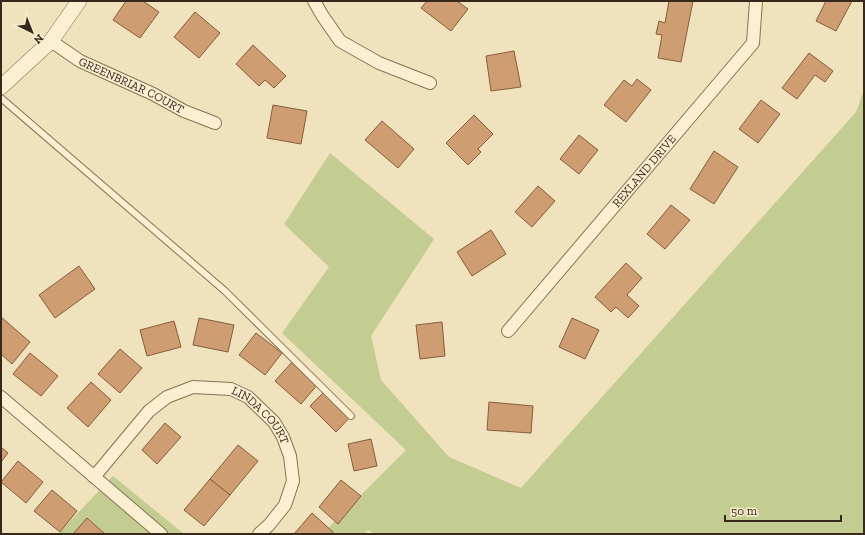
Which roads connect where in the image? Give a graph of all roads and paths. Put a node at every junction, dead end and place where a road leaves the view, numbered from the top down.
1 (79, 1) edge
2 (314, 1) edge
3 (756, 1) edge
4 (51, 41) junction
5 (430, 84) dead end
6 (1, 87) edge
7 (1, 98) edge
8 (215, 123) dead end
9 (508, 330) dead end
10 (1, 398) edge
11 (351, 416) dead end
12 (94, 477) junction
13 (161, 534) edge
14 (259, 534) edge

1 - 4 street
2 - 5 street
3 - 9 street, REXLAND DRIVE
4 - 6 street
4 - 8 street, GREENBRIAR COURT
7 - 11 lane
10 - 12 street
12 - 13 street
12 - 14 street, LINDA COURT

